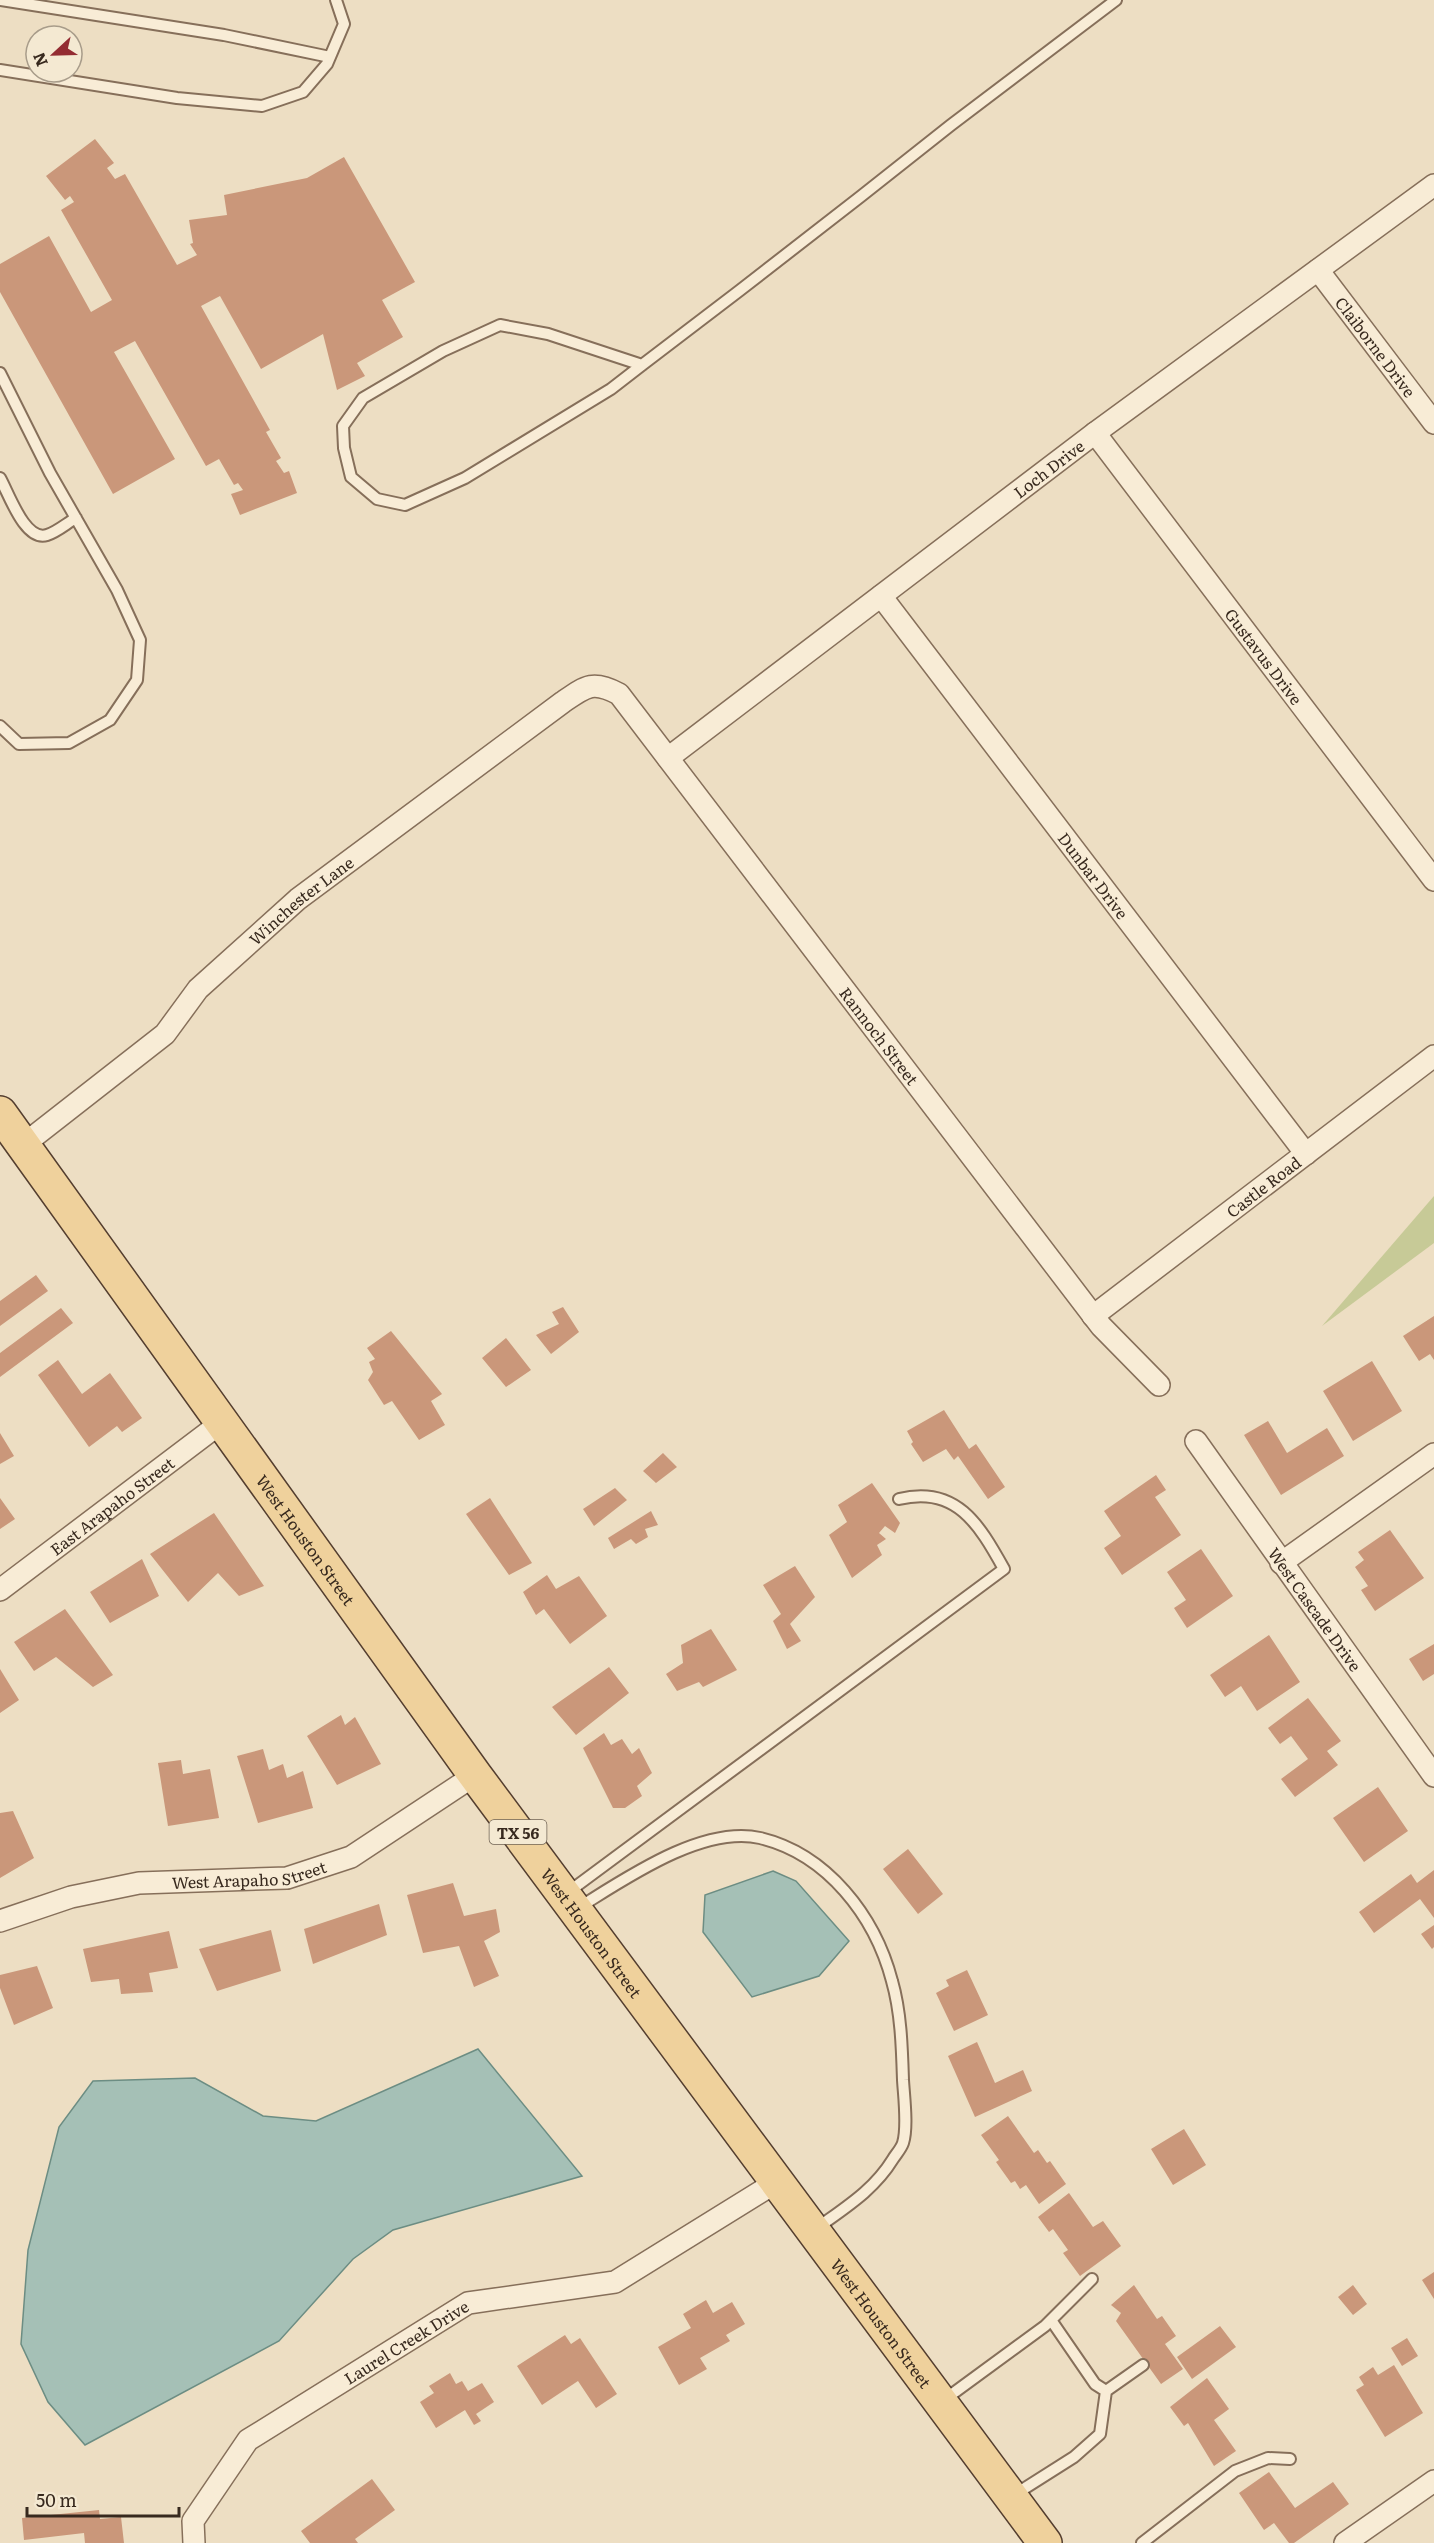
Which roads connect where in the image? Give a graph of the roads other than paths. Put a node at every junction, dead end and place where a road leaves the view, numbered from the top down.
1 (1, 0) edge
2 (336, 0) edge
3 (1116, 0) edge
4 (330, 57) junction
5 (0, 70) edge
6 (1434, 185) edge
7 (1318, 270) junction
8 (642, 365) junction
9 (0, 373) edge
10 (1434, 423) edge
11 (1095, 433) junction
12 (0, 478) edge
13 (76, 518) junction
14 (881, 596) junction
15 (602, 685) joint
16 (0, 726) edge
17 (668, 758) junction
18 (1434, 880) edge
19 (1434, 1056) edge
20 (0, 1113) edge
21 (23, 1145) junction
22 (1306, 1154) junction
23 (1093, 1316) junction
24 (1159, 1385) dead end
25 (222, 1422) junction
26 (1196, 1442) dead end
27 (1434, 1454) edge
28 (899, 1499) dead end
29 (1281, 1563) junction
30 (0, 1590) edge
31 (476, 1775) junction
32 (1434, 1776) edge
33 (570, 1902) junction
34 (0, 1921) edge
35 (778, 2181) junction
36 (814, 2230) junction
37 (1092, 2279) dead end
38 (1051, 2320) junction
39 (1143, 2365) dead end
40 (1106, 2391) junction
41 (941, 2402) junction
42 (1290, 2459) dead end
43 (1434, 2481) edge
44 (1011, 2497) junction
45 (194, 2543) edge
46 (1045, 2543) edge
47 (1142, 2543) edge
48 (1345, 2543) edge

1 - 4 lane
2 - 4 lane
3 - 8 lane
4 - 5 lane
6 - 7 street, Loch Drive
7 - 10 street, Claiborne Drive
7 - 11 street, Loch Drive
8 - 8 lane
9 - 13 lane
11 - 14 street, Loch Drive
11 - 18 street, Gustavus Drive
12 - 13 lane
13 - 16 lane
14 - 17 street, Loch Drive
14 - 22 street, Dunbar Drive
15 - 17 street, Rannoch Street
15 - 21 street, Winchester Lane
17 - 23 street, Rannoch Street
19 - 22 street, Castle Road
20 - 21 main road, West Houston Street / TX 56
21 - 25 main road, West Houston Street / TX 56
22 - 23 street, Castle Road
23 - 24 street, Rannoch Street
25 - 30 street, East Arapaho Street
25 - 31 main road, West Houston Street / TX 56
26 - 29 street, West Cascade Drive
27 - 29 street
28 - 33 lane
29 - 32 street, West Cascade Drive
31 - 33 main road, West Houston Street / TX 56
31 - 34 street, West Arapaho Street
33 - 35 main road, West Houston Street / TX 56
33 - 36 lane
35 - 36 main road, West Houston Street / TX 56
35 - 45 street, Laurel Creek Drive
36 - 41 main road, West Houston Street / TX 56
37 - 38 lane
38 - 40 lane
38 - 41 lane
39 - 40 lane
40 - 44 lane
41 - 44 main road, West Houston Street / TX 56
42 - 47 lane
43 - 48 street
44 - 46 main road, West Houston Street / TX 56

